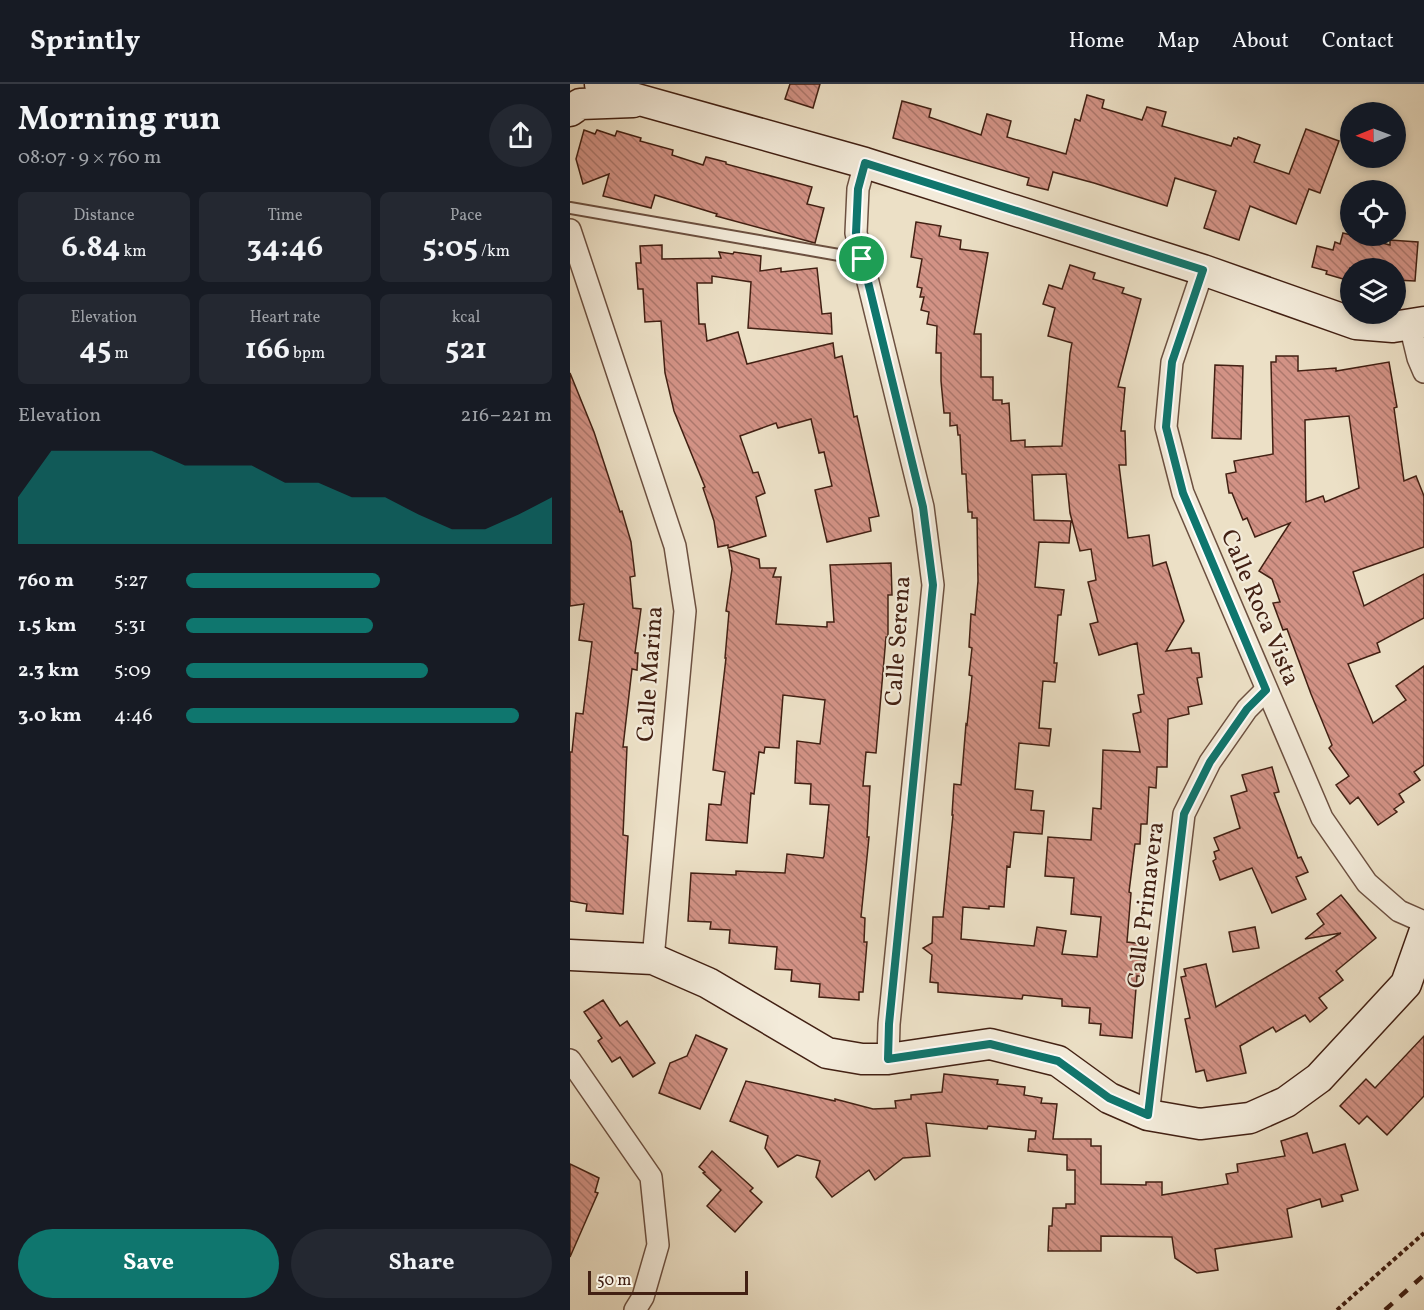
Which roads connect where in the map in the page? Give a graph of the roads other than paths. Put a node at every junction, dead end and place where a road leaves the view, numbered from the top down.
1 (600, 84) edge
2 (640, 93) edge
3 (570, 111) edge
4 (865, 163) junction
5 (570, 208) edge
6 (570, 230) edge
7 (862, 259) junction
8 (1203, 270) junction
9 (1417, 323) edge
10 (1424, 372) edge
11 (1266, 690) junction
12 (1424, 922) edge
13 (1424, 933) edge
14 (570, 955) edge
15 (653, 959) junction
16 (888, 1059) junction
17 (570, 1060) edge
18 (1148, 1115) junction
19 (635, 1310) edge

1 - 2 street
2 - 3 street
2 - 4 street
4 - 7 street, Calle Serena
4 - 8 street
5 - 7 lane
6 - 15 street, Calle Marina
7 - 16 street, Calle Serena
8 - 9 street
8 - 11 street, Calle Roca Vista
9 - 10 street
11 - 12 street, Calle Roca Vista
11 - 18 street, Calle Primavera
13 - 18 street
14 - 15 street
15 - 16 street
16 - 18 street
17 - 19 street

